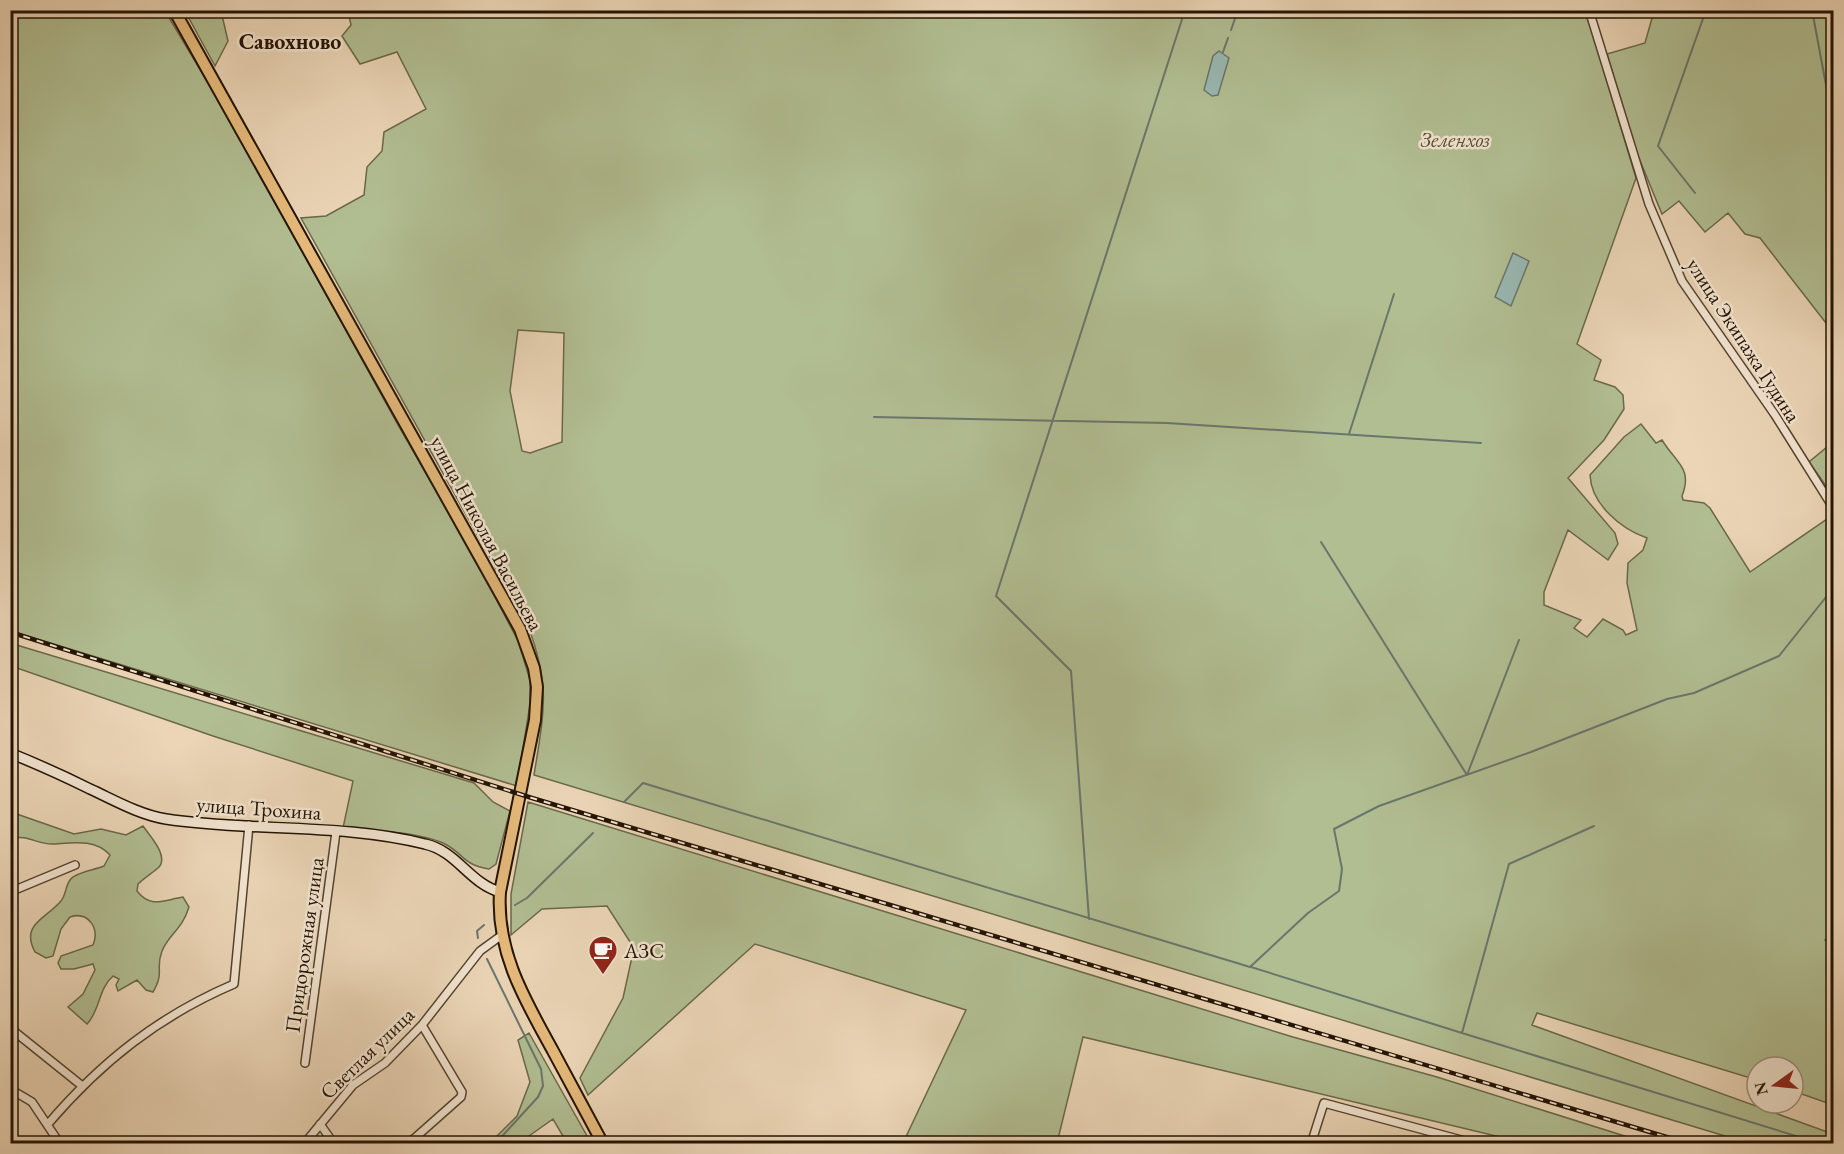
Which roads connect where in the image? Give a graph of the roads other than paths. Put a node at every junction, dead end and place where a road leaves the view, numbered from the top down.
1 (174, 10) edge
2 (1589, 10) edge
3 (1833, 508) edge
4 (10, 753) edge
5 (249, 825) junction
6 (336, 832) junction
7 (75, 865) dead end
8 (10, 892) edge
9 (500, 892) junction
10 (502, 935) junction
11 (422, 1025) junction
12 (10, 1028) edge
13 (305, 1063) dead end
14 (81, 1084) junction
15 (10, 1089) edge
16 (48, 1124) junction
17 (320, 1124) junction
18 (60, 1143) edge
19 (304, 1143) edge
20 (334, 1143) edge
21 (408, 1143) edge
22 (603, 1143) edge
23 (1311, 1143) edge
24 (1476, 1143) edge

1 - 9 main road, улица Николая Васильева
2 - 3 street, улица Экипажа Гудина
4 - 5 street, улица Трохина
5 - 6 street, улица Трохина
5 - 14 street
6 - 9 street, улица Трохина
6 - 13 street, Придорожная улица
7 - 8 street
9 - 10 main road, улица Николая Васильева
10 - 11 street, Светлая улица
10 - 22 main road, улица Николая Васильева
11 - 17 street, Светлая улица
11 - 21 street
12 - 14 street
14 - 16 street
15 - 16 street
16 - 18 street
17 - 19 street, Светлая улица
17 - 20 street
23 - 24 street

